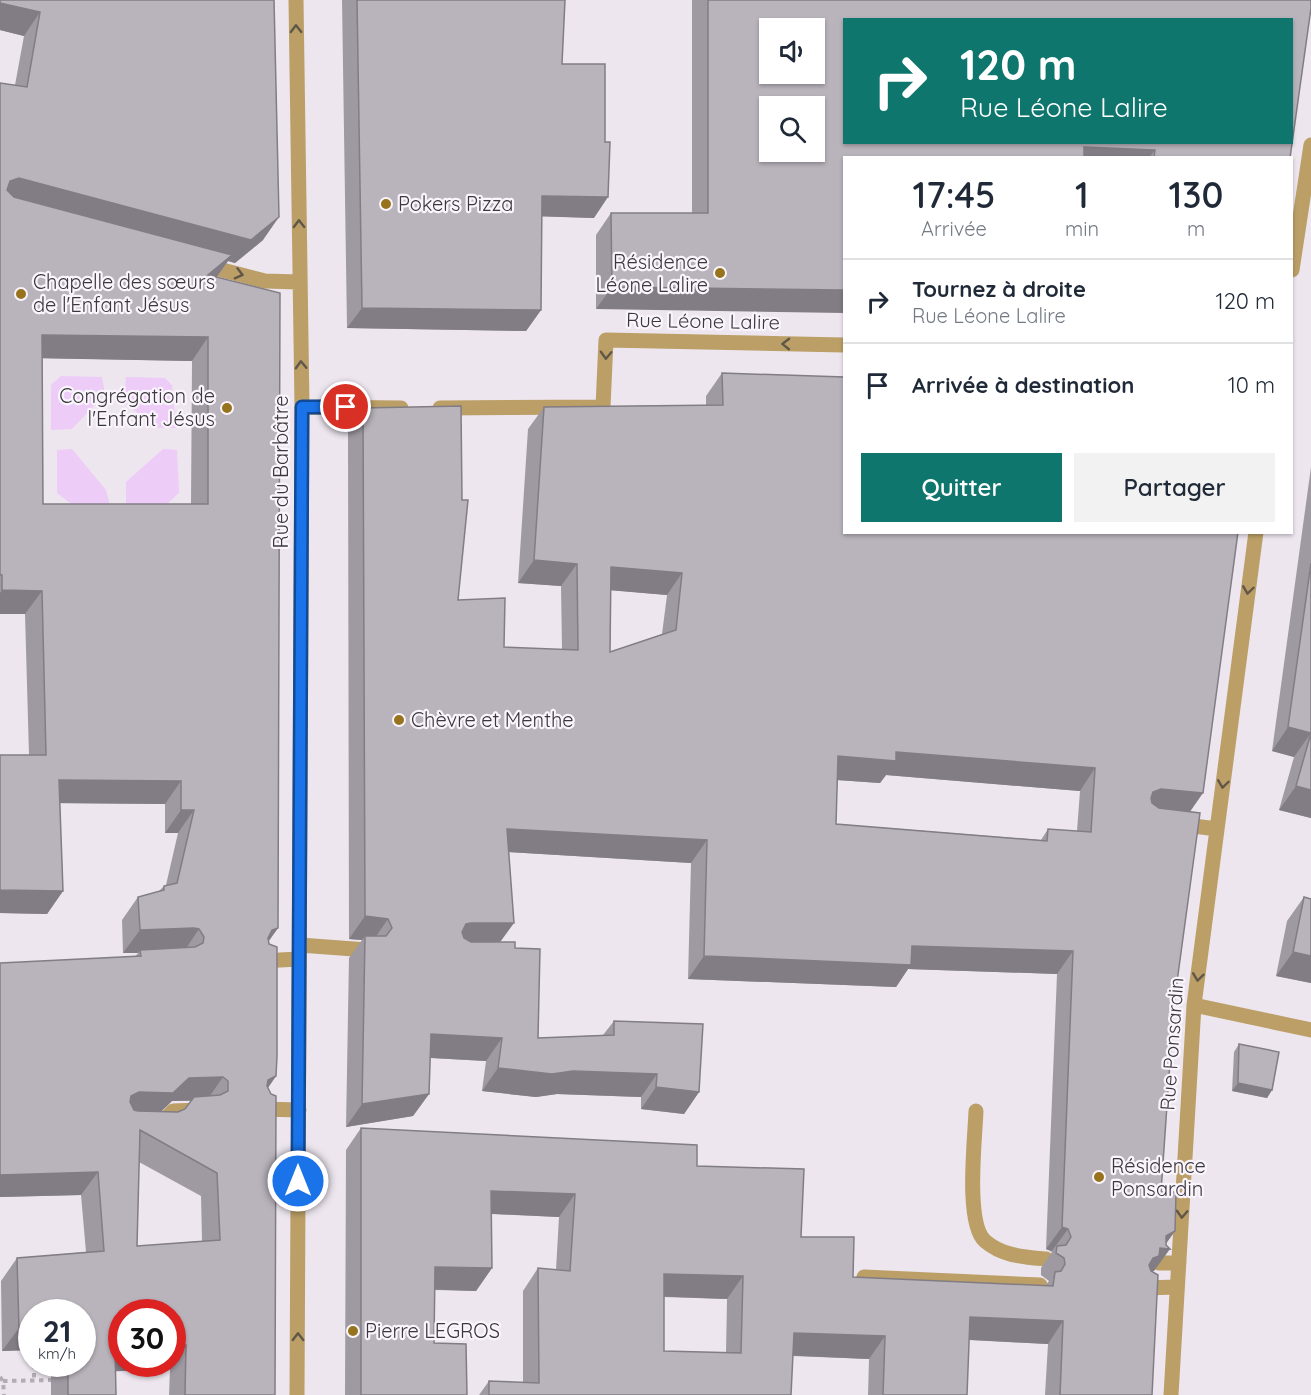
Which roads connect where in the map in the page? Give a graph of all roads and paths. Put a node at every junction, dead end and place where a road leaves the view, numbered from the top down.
1 (296, 0) edge
2 (1311, 145) edge
3 (1295, 219) edge
4 (1293, 253) edge
5 (185, 260) edge
6 (299, 282) junction
7 (843, 345) edge
8 (302, 407) junction
9 (1256, 534) edge
10 (1164, 823) edge
11 (1217, 829) junction
12 (367, 950) edge
13 (299, 952) junction
14 (261, 961) edge
15 (1194, 1005) junction
16 (1311, 1030) edge
17 (203, 1109) edge
18 (260, 1109) edge
19 (299, 1110) junction
20 (976, 1111) dead end
21 (142, 1126) edge
22 (1046, 1259) dead end
23 (1159, 1263) edge
24 (1179, 1263) junction
25 (864, 1277) edge
26 (1040, 1285) edge
27 (1177, 1287) junction
28 (1143, 1288) edge
29 (2, 1379) edge
30 (34, 1380) joint
31 (62, 1380) dead end
32 (4, 1395) edge
33 (297, 1395) edge
34 (1171, 1395) edge

6 -> 1 street, Rue du Barbâtre
2 - 3 street
3 - 4 street
5 -> 6 street
8 -> 6 street, Rue du Barbâtre
7 -> 8 street, Rue Léone Lalire
8 - 13 street, Rue du Barbâtre
9 -> 11 street, Rue Ponsardin
10 - 11 street
11 -> 15 street, Rue Ponsardin
12 - 13 street
13 - 14 street
13 - 19 street, Rue du Barbâtre
15 - 16 street
15 -> 24 street, Rue Ponsardin
17 - 21 street
18 - 19 street
33 -> 19 street, Rue du Barbâtre
20 - 22 street
23 - 24 street
24 - 27 street, Rue Ponsardin
25 - 26 street
27 - 28 street
27 - 34 street, Rue Ponsardin
29 - 30 path
29 - 32 path
30 - 31 path

